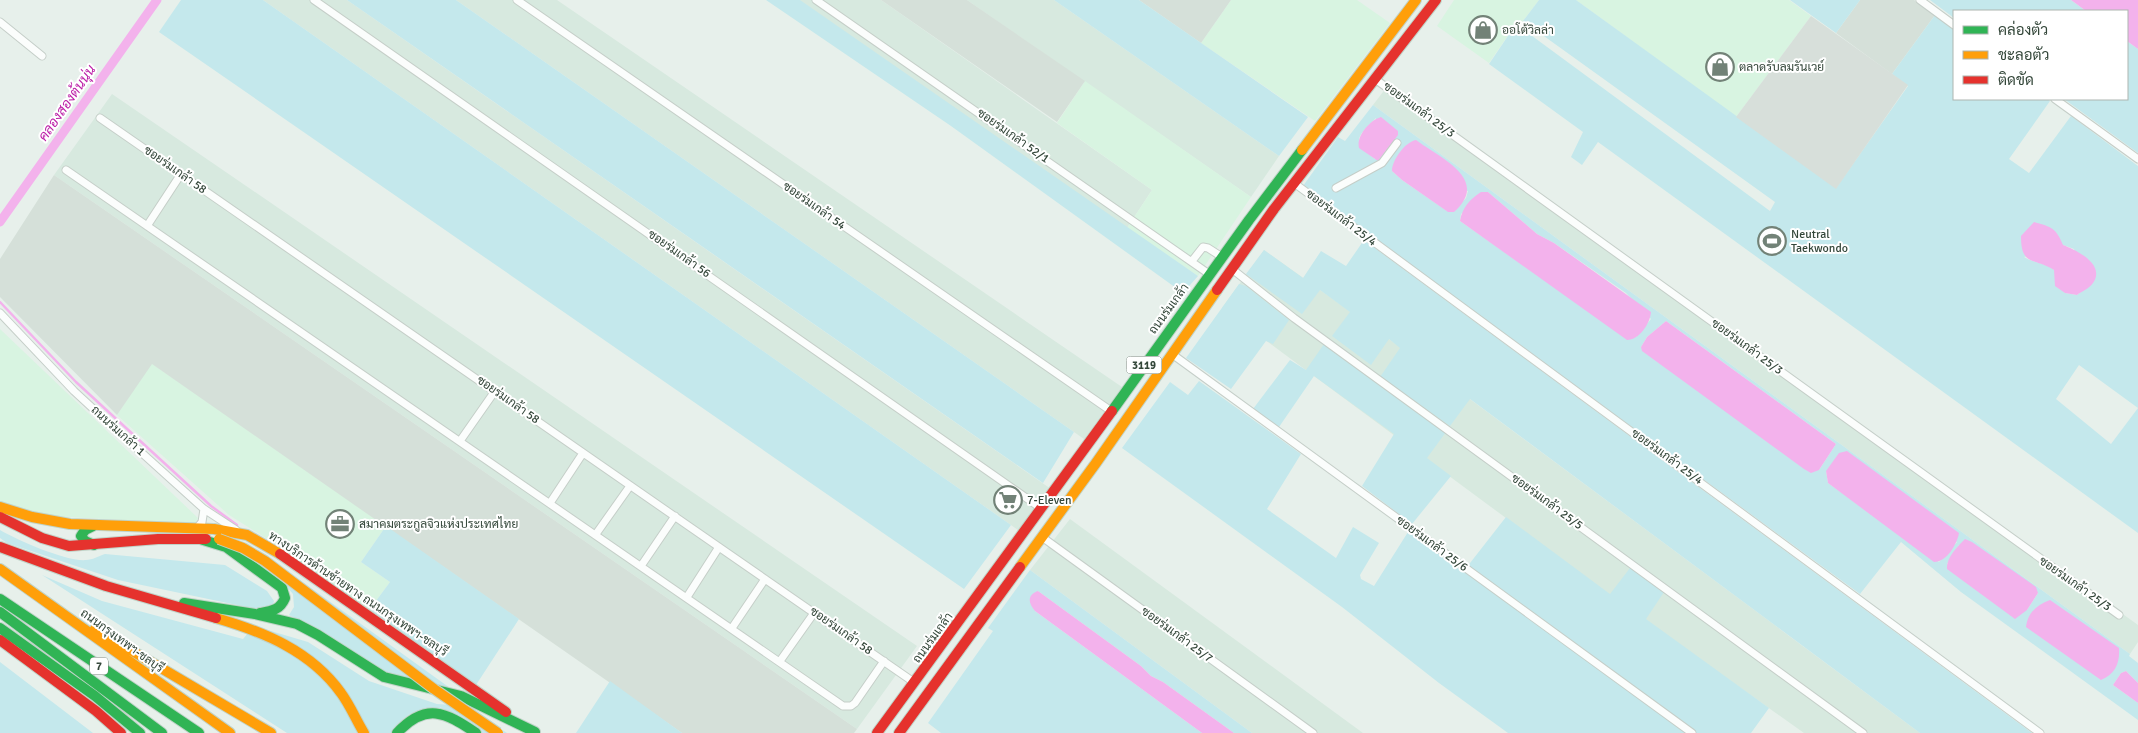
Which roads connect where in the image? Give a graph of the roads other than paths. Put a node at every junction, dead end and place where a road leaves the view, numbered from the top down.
1 (314, 0) edge
2 (517, 0) edge
3 (816, 0) edge
4 (1416, 0) edge
5 (1436, 0) edge
6 (1920, 0) edge
7 (0, 22) edge
8 (1953, 24) edge
9 (42, 56) dead end
10 (1375, 79) junction
11 (2056, 100) edge
12 (100, 118) dead end
13 (1397, 143) dead end
14 (2138, 159) edge
15 (66, 170) dead end
16 (181, 174) junction
17 (1294, 183) junction
18 (1336, 188) dead end
19 (147, 226) junction
20 (1222, 257) junction
21 (1192, 261) junction
22 (1232, 269) junction
23 (1210, 274) junction
24 (0, 313) edge
25 (1172, 354) junction
26 (494, 391) junction
27 (1111, 412) junction
28 (460, 441) junction
29 (583, 453) junction
30 (630, 486) junction
31 (550, 503) junction
32 (0, 507) edge
33 (204, 509) junction
34 (1042, 509) junction
35 (675, 516) junction
36 (0, 517) edge
37 (93, 525) junction
38 (197, 528) junction
39 (596, 534) junction
40 (246, 535) junction
41 (1042, 537) junction
42 (200, 539) junction
43 (95, 545) junction
44 (0, 547) edge
45 (719, 547) junction
46 (641, 566) junction
47 (0, 569) edge
48 (765, 579) junction
49 (687, 597) junction
50 (0, 599) edge
51 (162, 601) junction
52 (48, 602) junction
53 (0, 612) edge
54 (814, 613) junction
55 (255, 614) junction
56 (2119, 615) dead end
57 (0, 628) edge
58 (732, 628) junction
59 (0, 640) edge
60 (780, 661) junction
61 (884, 661) junction
62 (915, 683) junction
63 (535, 732) edge
64 (121, 733) edge
65 (140, 733) edge
66 (162, 733) edge
67 (199, 733) edge
68 (230, 733) edge
69 (272, 733) edge
70 (364, 733) edge
71 (397, 733) edge
72 (476, 733) edge
73 (498, 733) edge
74 (877, 733) edge
75 (899, 733) edge
76 (1313, 733) edge
77 (1692, 733) edge
78 (1863, 733) edge
79 (2040, 733) edge

1 - 34 street, ซอยร่มเกล้า 56
2 - 27 street, ซอยร่มเกล้า 54
3 - 21 street, ซอยร่มเกล้า 52/1
4 - 20 main road, ถนนร่มเกล้า / 3119
5 - 10 main road, 3119
6 - 8 street
7 - 9 street
10 - 17 main road, 3119
10 - 56 street, ซอยร่มเกล้า 25/3
11 - 14 street
12 - 16 street, ซอยร่มเกล้า 58
13 - 18 street
15 - 19 street
16 - 19 street
16 - 26 street, ซอยร่มเกล้า 58
17 - 22 main road, 3119
17 - 79 street, ซอยร่มเกล้า 25/4
19 - 28 street
20 - 21 street
20 - 23 main road, ถนนร่มเกล้า / 3119
21 - 23 street, ซอยร่มเกล้า 52/1
22 - 25 main road, 3119
22 - 78 street, ซอยร่มเกล้า 25/5
23 - 27 main road, ถนนร่มเกล้า / 3119
24 - 33 street, ถนนร่มเกล้า 1
25 - 41 main road, 3119
25 - 77 street, ซอยร่มเกล้า 25/6
26 - 28 street
26 - 29 street, ซอยร่มเกล้า 58
27 - 34 main road, ถนนร่มเกล้า / 3119
28 - 31 street
29 - 30 street, ซอยร่มเกล้า 58
29 - 31 street
30 - 35 street, ซอยร่มเกล้า 58
30 - 39 street
31 - 39 street
32 - 37 main road, ทางบริการด้านซ้ายทาง ถนนกรุงเทพฯ-ชลบุรี
33 - 38 street
33 - 40 street, ถนนร่มเกล้า 1
34 - 62 main road, ถนนร่มเกล้า / 3119
35 - 45 street, ซอยร่มเกล้า 58
35 - 46 street
36 - 43 main road, ทางบริการด้านซ้ายทาง ถนนกรุงเทพฯ-ชลบุรี
37 - 38 main road, ทางบริการด้านซ้ายทาง ถนนกรุงเทพฯ-ชลบุรี
37 - 43 main road
38 - 40 main road, ทางบริการด้านซ้ายทาง ถนนกรุงเทพฯ-ชลบุรี
39 - 46 street
40 - 63 main road, ทางบริการด้านซ้ายทาง ถนนกรุงเทพฯ-ชลบุรี
41 - 75 main road, 3119
41 - 76 street, ซอยร่มเกล้า 25/7
42 - 43 main road, ทางบริการด้านซ้ายทาง ถนนกรุงเทพฯ-ชลบุรี
42 - 55 main road
42 - 73 main road, ทางบริการด้านซ้ายทาง ถนนกรุงเทพฯ-ชลบุรี, bridge
44 - 51 main road
45 - 48 street, ซอยร่มเกล้า 58
45 - 49 street
46 - 49 street
47 - 52 main road, ถนนกรุงเทพฯ-ชลบุรี / 7
48 - 54 street, ซอยร่มเกล้า 58
48 - 58 street
49 - 58 street
50 - 67 main road, 7
51 - 55 main road
51 - 70 main road
52 - 68 main road, ถนนกรุงเทพฯ-ชลบุรี / 7
52 - 69 main road
53 - 66 main road
54 - 60 street
54 - 61 street, ซอยร่มเกล้า 58
55 - 63 main road
57 - 65 main road
58 - 60 street
59 - 64 main road
60 - 61 street
61 - 62 street, ซอยร่มเกล้า 58
62 - 74 main road, ถนนร่มเกล้า / 3119
71 - 72 main road

